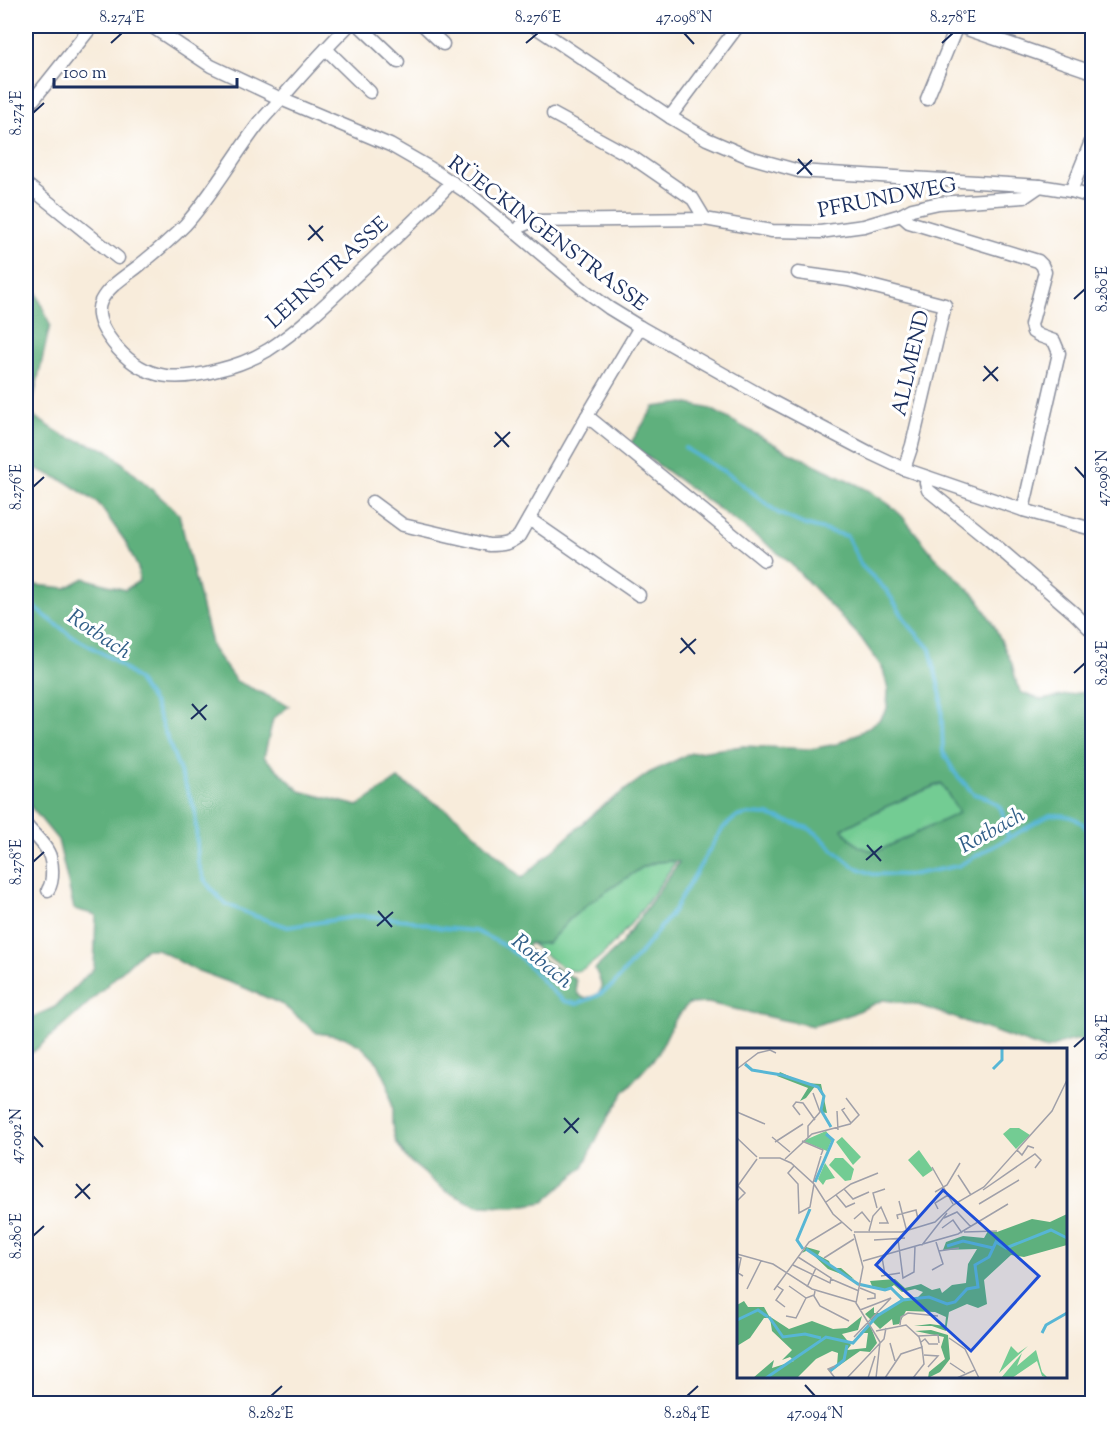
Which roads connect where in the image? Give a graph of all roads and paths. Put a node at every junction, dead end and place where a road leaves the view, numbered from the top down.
1 (92, 26) edge
2 (151, 26) edge
3 (348, 26) edge
4 (360, 26) edge
5 (424, 26) edge
6 (534, 26) edge
7 (738, 26) edge
8 (957, 26) edge
9 (443, 44) dead end
10 (326, 49) junction
11 (398, 62) dead end
12 (1092, 72) edge
13 (370, 92) dead end
14 (281, 99) junction
15 (927, 99) dead end
16 (26, 109) edge
17 (553, 114) dead end
18 (670, 117) junction
19 (1092, 139) edge
20 (452, 182) junction
21 (26, 184) edge
22 (1040, 186) junction
23 (1071, 191) junction
24 (1092, 197) edge
25 (901, 215) junction
26 (705, 219) junction
27 (516, 232) junction
28 (118, 258) dead end
29 (798, 273) dead end
30 (640, 327) junction
31 (587, 416) junction
32 (904, 469) junction
33 (927, 477) junction
34 (372, 502) dead end
35 (1023, 510) junction
36 (529, 519) junction
37 (1092, 529) edge
38 (764, 560) dead end
39 (639, 595) dead end
40 (1092, 631) edge
41 (26, 825) edge
42 (48, 890) dead end

1 - 16 street
2 - 14 street, RÜECKINGENSTRASSE
3 - 10 street
4 - 11 street
5 - 9 street
6 - 18 street
7 - 18 street
8 - 12 street
8 - 15 street
10 - 13 street
10 - 14 street
14 - 20 street, RÜECKINGENSTRASSE
14 - 20 street, LEHNSTRASSE
17 - 26 street
18 - 22 street
19 - 23 street
20 - 27 street, RÜECKINGENSTRASSE
21 - 28 street
22 - 23 street
22 - 25 street, PFRUNDWEG
23 - 24 street
25 - 26 street, PFRUNDWEG
25 - 35 street
26 - 27 street, PFRUNDWEG
27 - 30 street, RÜECKINGENSTRASSE
29 - 32 street, ALLMEND
30 - 31 street
30 - 32 street, RÜECKINGENSTRASSE
31 - 36 street
31 - 38 street
32 - 33 street, RÜECKINGENSTRASSE
33 - 35 street, RÜECKINGENSTRASSE
33 - 40 street
34 - 36 street
35 - 37 street, RÜECKINGENSTRASSE
36 - 39 street
41 - 42 street

